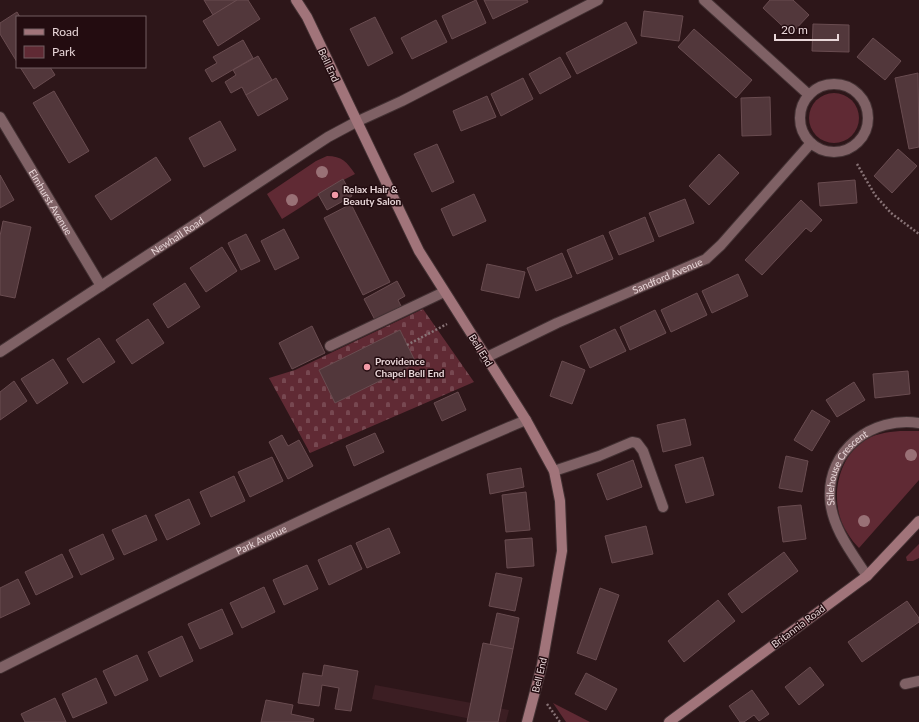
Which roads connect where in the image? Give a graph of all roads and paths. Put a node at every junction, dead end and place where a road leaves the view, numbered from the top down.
1 (296, 0) edge
2 (598, 0) edge
3 (704, 0) edge
4 (809, 95) junction
5 (0, 118) edge
6 (356, 122) junction
7 (811, 143) junction
8 (857, 164) dead end
9 (919, 234) edge
10 (101, 286) junction
11 (444, 292) junction
12 (460, 317) junction
13 (407, 345) dead end
14 (330, 346) dead end
15 (0, 352) edge
16 (485, 358) junction
17 (526, 420) junction
18 (919, 423) edge
19 (554, 471) junction
20 (663, 507) dead end
21 (919, 521) edge
22 (867, 576) junction
23 (0, 668) edge
24 (919, 681) edge
25 (905, 684) dead end
26 (527, 722) edge
27 (669, 722) edge

1 - 6 street, Bell End
2 - 6 street
3 - 4 street
4 - 7 street
4 - 7 street
5 - 10 street, Elmhurst Avenue
6 - 10 street, Newhall Road
6 - 11 street, Bell End
7 - 16 street, Sandford Avenue
8 - 9 path
10 - 15 street, Newhall Road
11 - 12 street, Bell End
11 - 14 street
12 - 13 path
12 - 16 street, Bell End
16 - 17 street, Bell End
17 - 19 street, Bell End
17 - 23 street, Park Avenue
18 - 22 street, Stilehouse Crescent
19 - 20 street
19 - 26 street, Bell End
21 - 22 street, Britannia Road
22 - 27 street, Britannia Road
24 - 25 street

